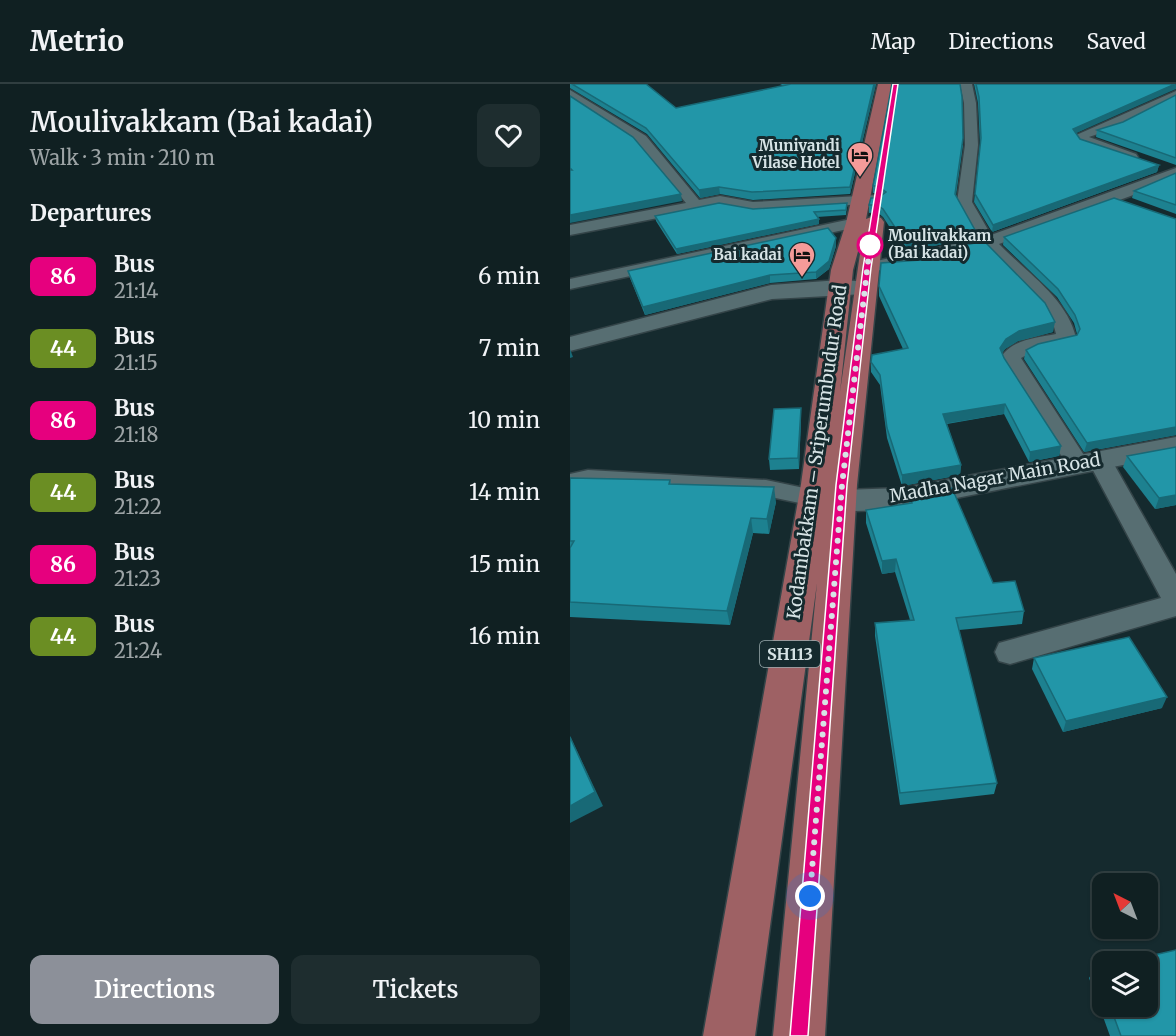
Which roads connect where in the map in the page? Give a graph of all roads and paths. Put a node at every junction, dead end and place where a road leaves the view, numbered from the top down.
1 (885, 84) edge
2 (895, 84) edge
3 (966, 84) edge
4 (570, 94) edge
5 (1176, 94) edge
6 (1176, 172) edge
7 (1112, 198) junction
8 (695, 205) junction
9 (1133, 206) edge
10 (864, 207) junction
11 (570, 212) edge
12 (576, 229) edge
13 (988, 242) junction
14 (853, 278) junction
15 (570, 284) edge
16 (570, 344) edge
17 (1176, 446) edge
18 (1088, 461) junction
19 (570, 482) edge
20 (828, 499) junction
21 (1176, 599) edge
22 (1176, 605) edge
23 (1010, 652) dead end
24 (729, 1036) edge
25 (799, 1036) edge

1 - 10 main road, Kodambakkam – Sriperumbudur Road / SH113
2 - 10 main road, Kodambakkam – Sriperumbudur Road / SH113
3 - 13 street
4 - 8 street
5 - 6 street
6 - 7 street
7 - 9 street
7 - 13 street
8 - 10 street
8 - 12 street
10 - 14 main road, Kodambakkam – Sriperumbudur Road / SH113
10 - 15 street
11 - 12 street
13 - 14 street
13 - 18 street
14 - 16 street
14 - 20 main road, Kodambakkam – Sriperumbudur Road / SH113
17 - 18 street, Madha Nagar Main Road
18 - 20 street, Madha Nagar Main Road
18 - 21 street
19 - 20 street
20 - 24 main road, Kodambakkam – Sriperumbudur Road / SH113
20 - 25 main road, Kodambakkam – Sriperumbudur Road / SH113
22 - 23 street

